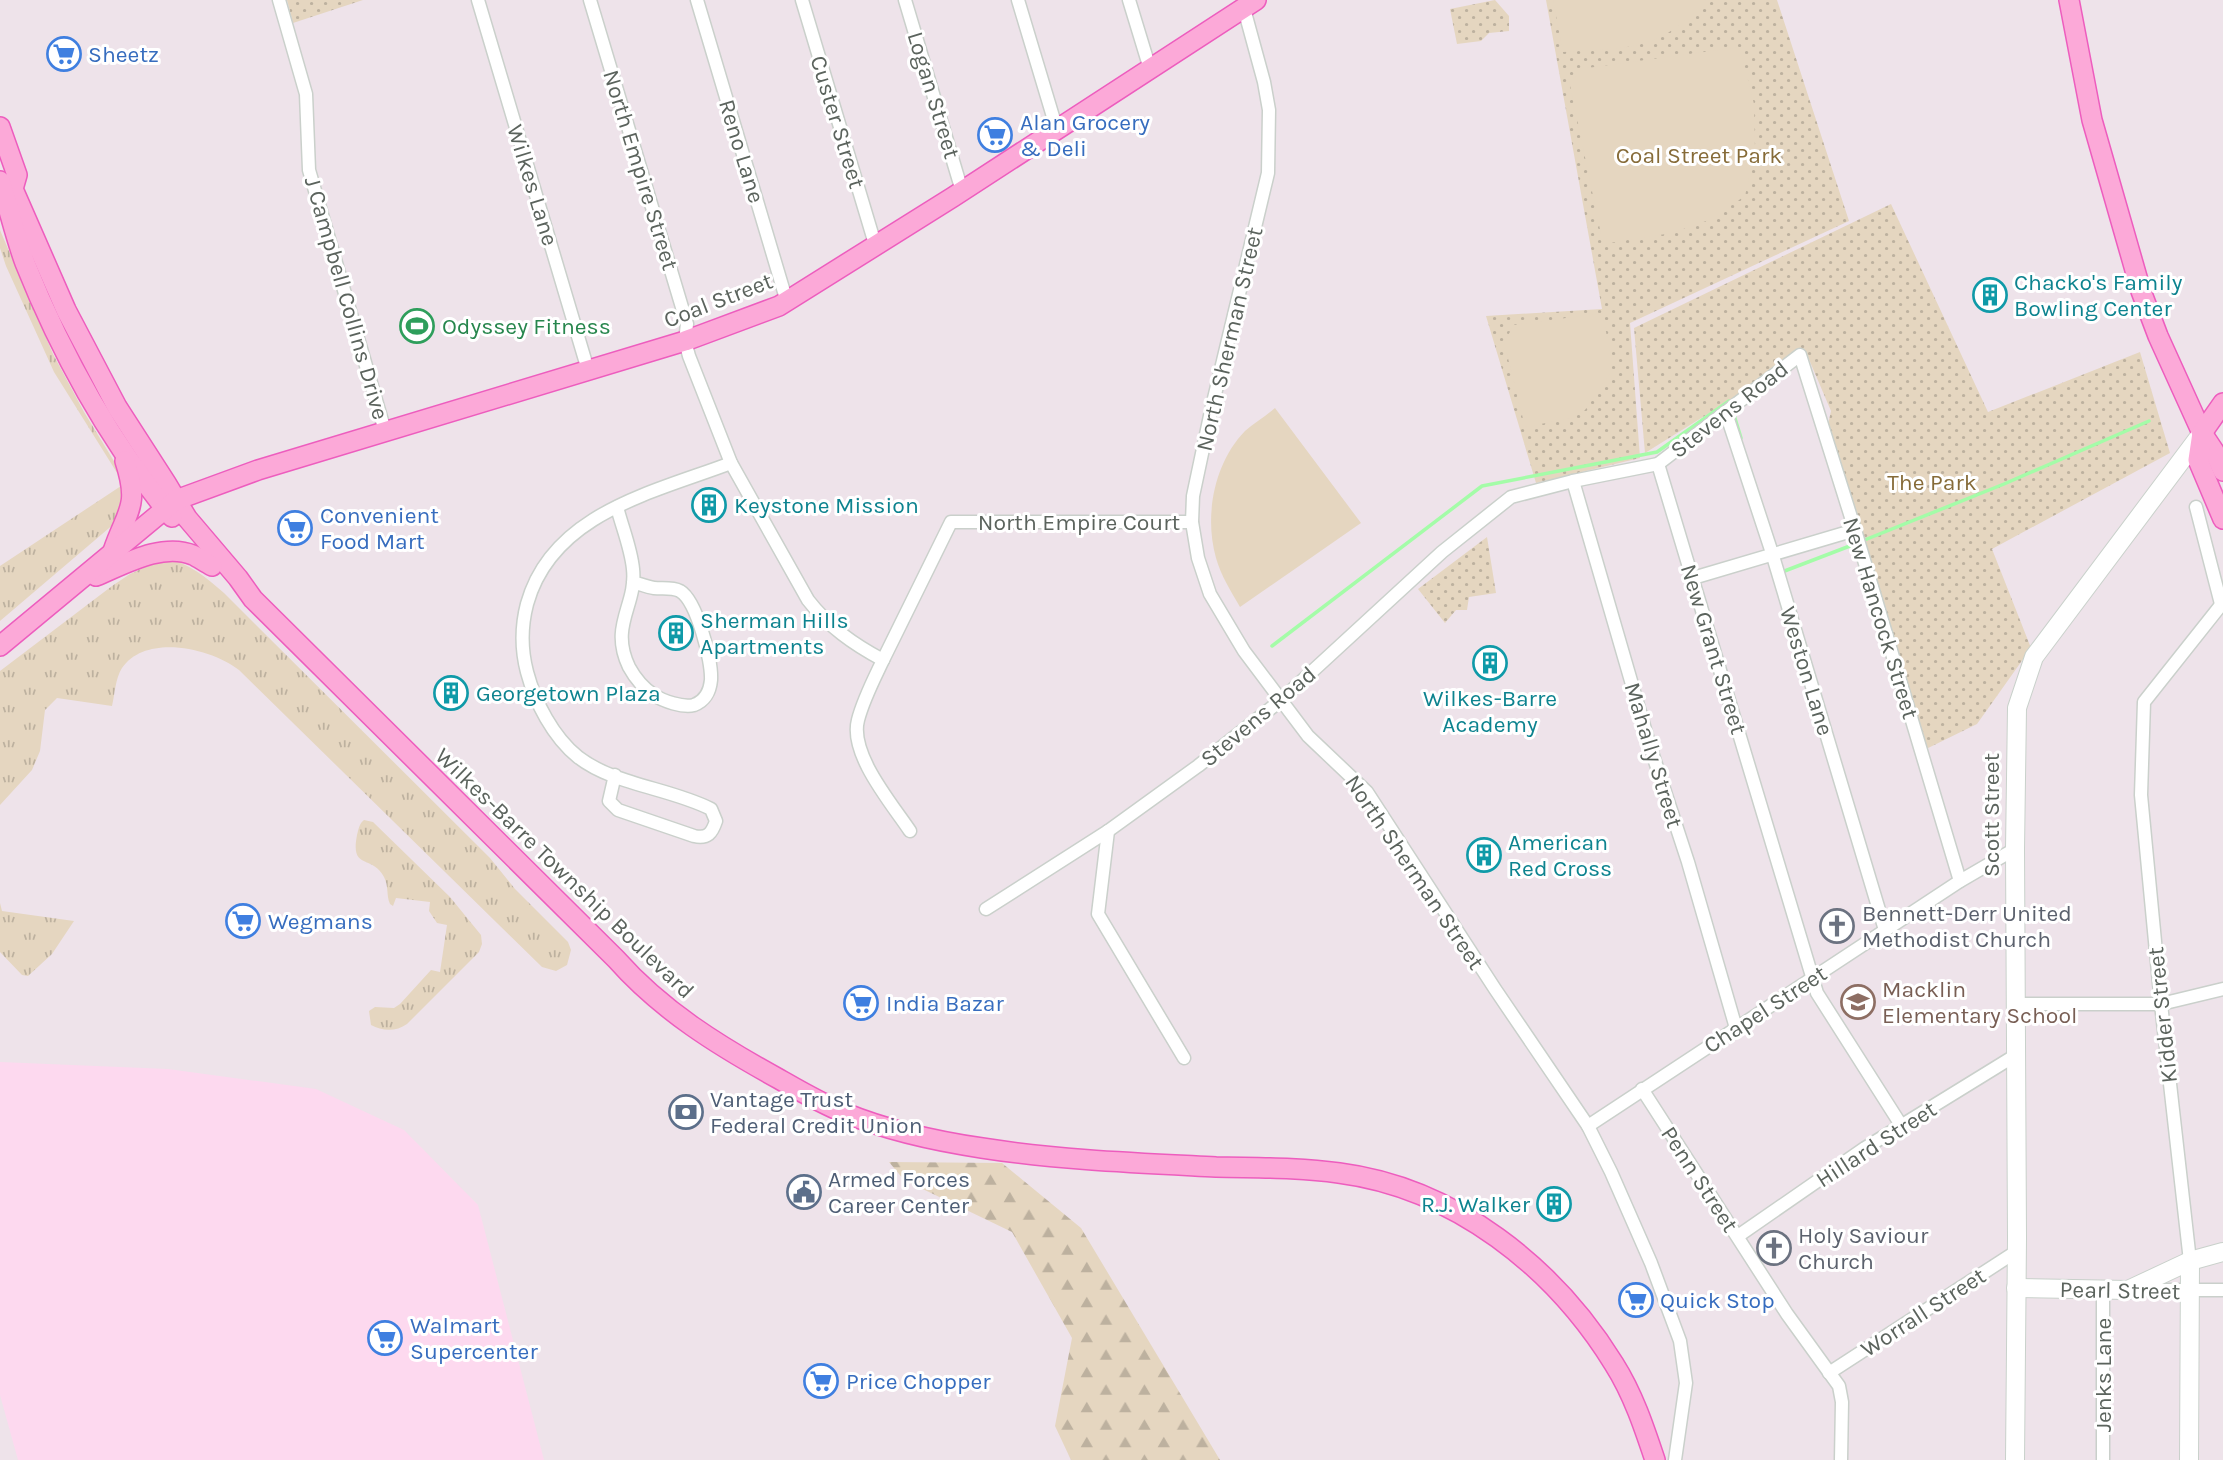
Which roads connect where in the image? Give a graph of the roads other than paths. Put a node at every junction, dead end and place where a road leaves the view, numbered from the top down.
1 (279, 0) edge
2 (478, 0) edge
3 (590, 0) edge
4 (697, 0) edge
5 (802, 0) edge
6 (905, 0) edge
7 (1018, 0) edge
8 (1129, 0) edge
9 (2069, 0) edge
10 (1247, 3) edge
11 (1150, 69) junction
12 (0, 127) edge
13 (1056, 130) junction
14 (0, 181) edge
15 (962, 191) junction
16 (875, 244) junction
17 (787, 302) junction
18 (685, 341) junction
19 (1800, 355) joint
20 (588, 370) junction
21 (2223, 403) edge
22 (1726, 413) junction
23 (385, 431) junction
24 (2202, 433) junction
25 (120, 443) junction
26 (732, 463) junction
27 (1658, 464) junction
28 (2223, 471) edge
29 (1573, 481) junction
30 (171, 505) junction
31 (2196, 506) dead end
32 (617, 507) junction
33 (2223, 519) edge
34 (1192, 522) junction
35 (1855, 530) junction
36 (1772, 553) junction
37 (112, 554) junction
38 (212, 566) junction
39 (1693, 578) junction
40 (633, 582) junction
41 (72, 586) junction
42 (253, 599) junction
43 (2222, 604) edge
44 (0, 646) edge
45 (883, 660) junction
46 (1280, 701) junction
47 (615, 775) junction
48 (910, 831) dead end
49 (1108, 831) junction
50 (2015, 849) junction
51 (1960, 881) junction
52 (986, 909) dead end
53 (1885, 930) junction
54 (1813, 978) junction
55 (2223, 989) edge
56 (2017, 1004) junction
57 (2161, 1004) junction
58 (1736, 1028) junction
59 (2016, 1055) junction
60 (1184, 1058) dead end
61 (1642, 1089) junction
62 (1901, 1125) junction
63 (1588, 1126) junction
64 (1738, 1236) junction
65 (2017, 1251) junction
66 (2223, 1252) edge
67 (2190, 1261) junction
68 (2016, 1288) junction
69 (2103, 1290) junction
70 (2128, 1290) junction
71 (2223, 1290) edge
72 (2191, 1291) junction
73 (1829, 1373) junction
74 (1655, 1460) edge
75 (1675, 1460) edge
76 (1841, 1460) edge
77 (2015, 1460) edge
78 (2103, 1460) edge
79 (2189, 1460) edge

1 - 23 street, J Campbell Collins Drive
2 - 20 street, Wilkes Lane
3 - 18 street, North Empire Street
4 - 17 street, Reno Lane
5 - 16 street, Custer Street
6 - 15 street, Logan Street
7 - 13 street
8 - 11 street
9 - 24 main road
10 - 11 main road, Coal Street
10 - 34 street, North Sherman Street
11 - 13 main road, Coal Street
12 - 30 main road, Wilkes-Barre Township Boulevard
13 - 15 main road, Coal Street
14 - 25 main road, Wilkes-Barre Township Boulevard
15 - 16 main road, Coal Street
16 - 17 main road, Coal Street
17 - 18 main road, Coal Street
18 - 20 main road, Coal Street
18 - 26 street
19 - 22 street, Stevens Road
19 - 35 street, New Hancock Street
20 - 23 main road, Coal Street
21 - 24 main road, Scott Street
22 - 27 street, Stevens Road
22 - 36 street, Weston Lane
23 - 30 main road, Coal Street
24 - 28 main road
24 - 33 main road
24 - 50 street, Scott Street
25 - 30 main road, Wilkes-Barre Township Boulevard
25 - 37 main road
26 - 32 street
26 - 45 street
27 - 29 street
27 - 39 street, New Grant Street
29 - 46 street, Stevens Road
29 - 58 street, Mahally Street
30 - 37 main road, Coal Street
30 - 38 main road, Wilkes-Barre Township Boulevard
30 - 42 main road, Wilkes-Barre Township Boulevard
31 - 43 street
32 - 40 street
32 - 47 street
34 - 45 street, North Empire Court
34 - 46 street, North Sherman Street
35 - 36 street
35 - 51 street, New Hancock Street
36 - 39 street
36 - 53 street, Weston Lane
37 - 41 main road, Coal Street
38 - 41 main road
38 - 42 main road, Wilkes-Barre Township Boulevard
39 - 54 street, New Grant Street
40 - 40 street
41 - 44 main road, Coal Street
42 - 74 main road, Wilkes-Barre Township Boulevard
43 - 57 street, Kidder Street
45 - 48 street, North Empire Court
46 - 49 street, Stevens Road
46 - 63 street, North Sherman Street
47 - 47 street
49 - 52 street, Stevens Road
49 - 60 street
50 - 51 street, Chapel Street
50 - 56 street, Scott Street
51 - 53 street, Chapel Street
53 - 54 street, Chapel Street
54 - 58 street, Chapel Street
54 - 62 street, New Grant Street
55 - 57 street
56 - 57 street
56 - 59 street, Scott Street
57 - 67 street, Kidder Street
58 - 61 street, Chapel Street
59 - 62 street, Hillard Street
59 - 65 street, Scott Street
61 - 63 street, Chapel Street
61 - 64 street, Penn Street
62 - 64 street, Hillard Street
63 - 75 street, North Sherman Street
64 - 73 street, Penn Street
65 - 68 street, Scott Street
65 - 73 street, Worrall Street
66 - 67 street
67 - 70 street
67 - 72 street, Kidder Street
68 - 69 street, Pearl Street
68 - 77 street, Scott Street
69 - 70 street, Pearl Street
69 - 78 street, Jenks Lane
70 - 72 street, Pearl Street
71 - 72 street, Pearl Street
72 - 79 street, Kidder Street
73 - 76 street, Penn Street

